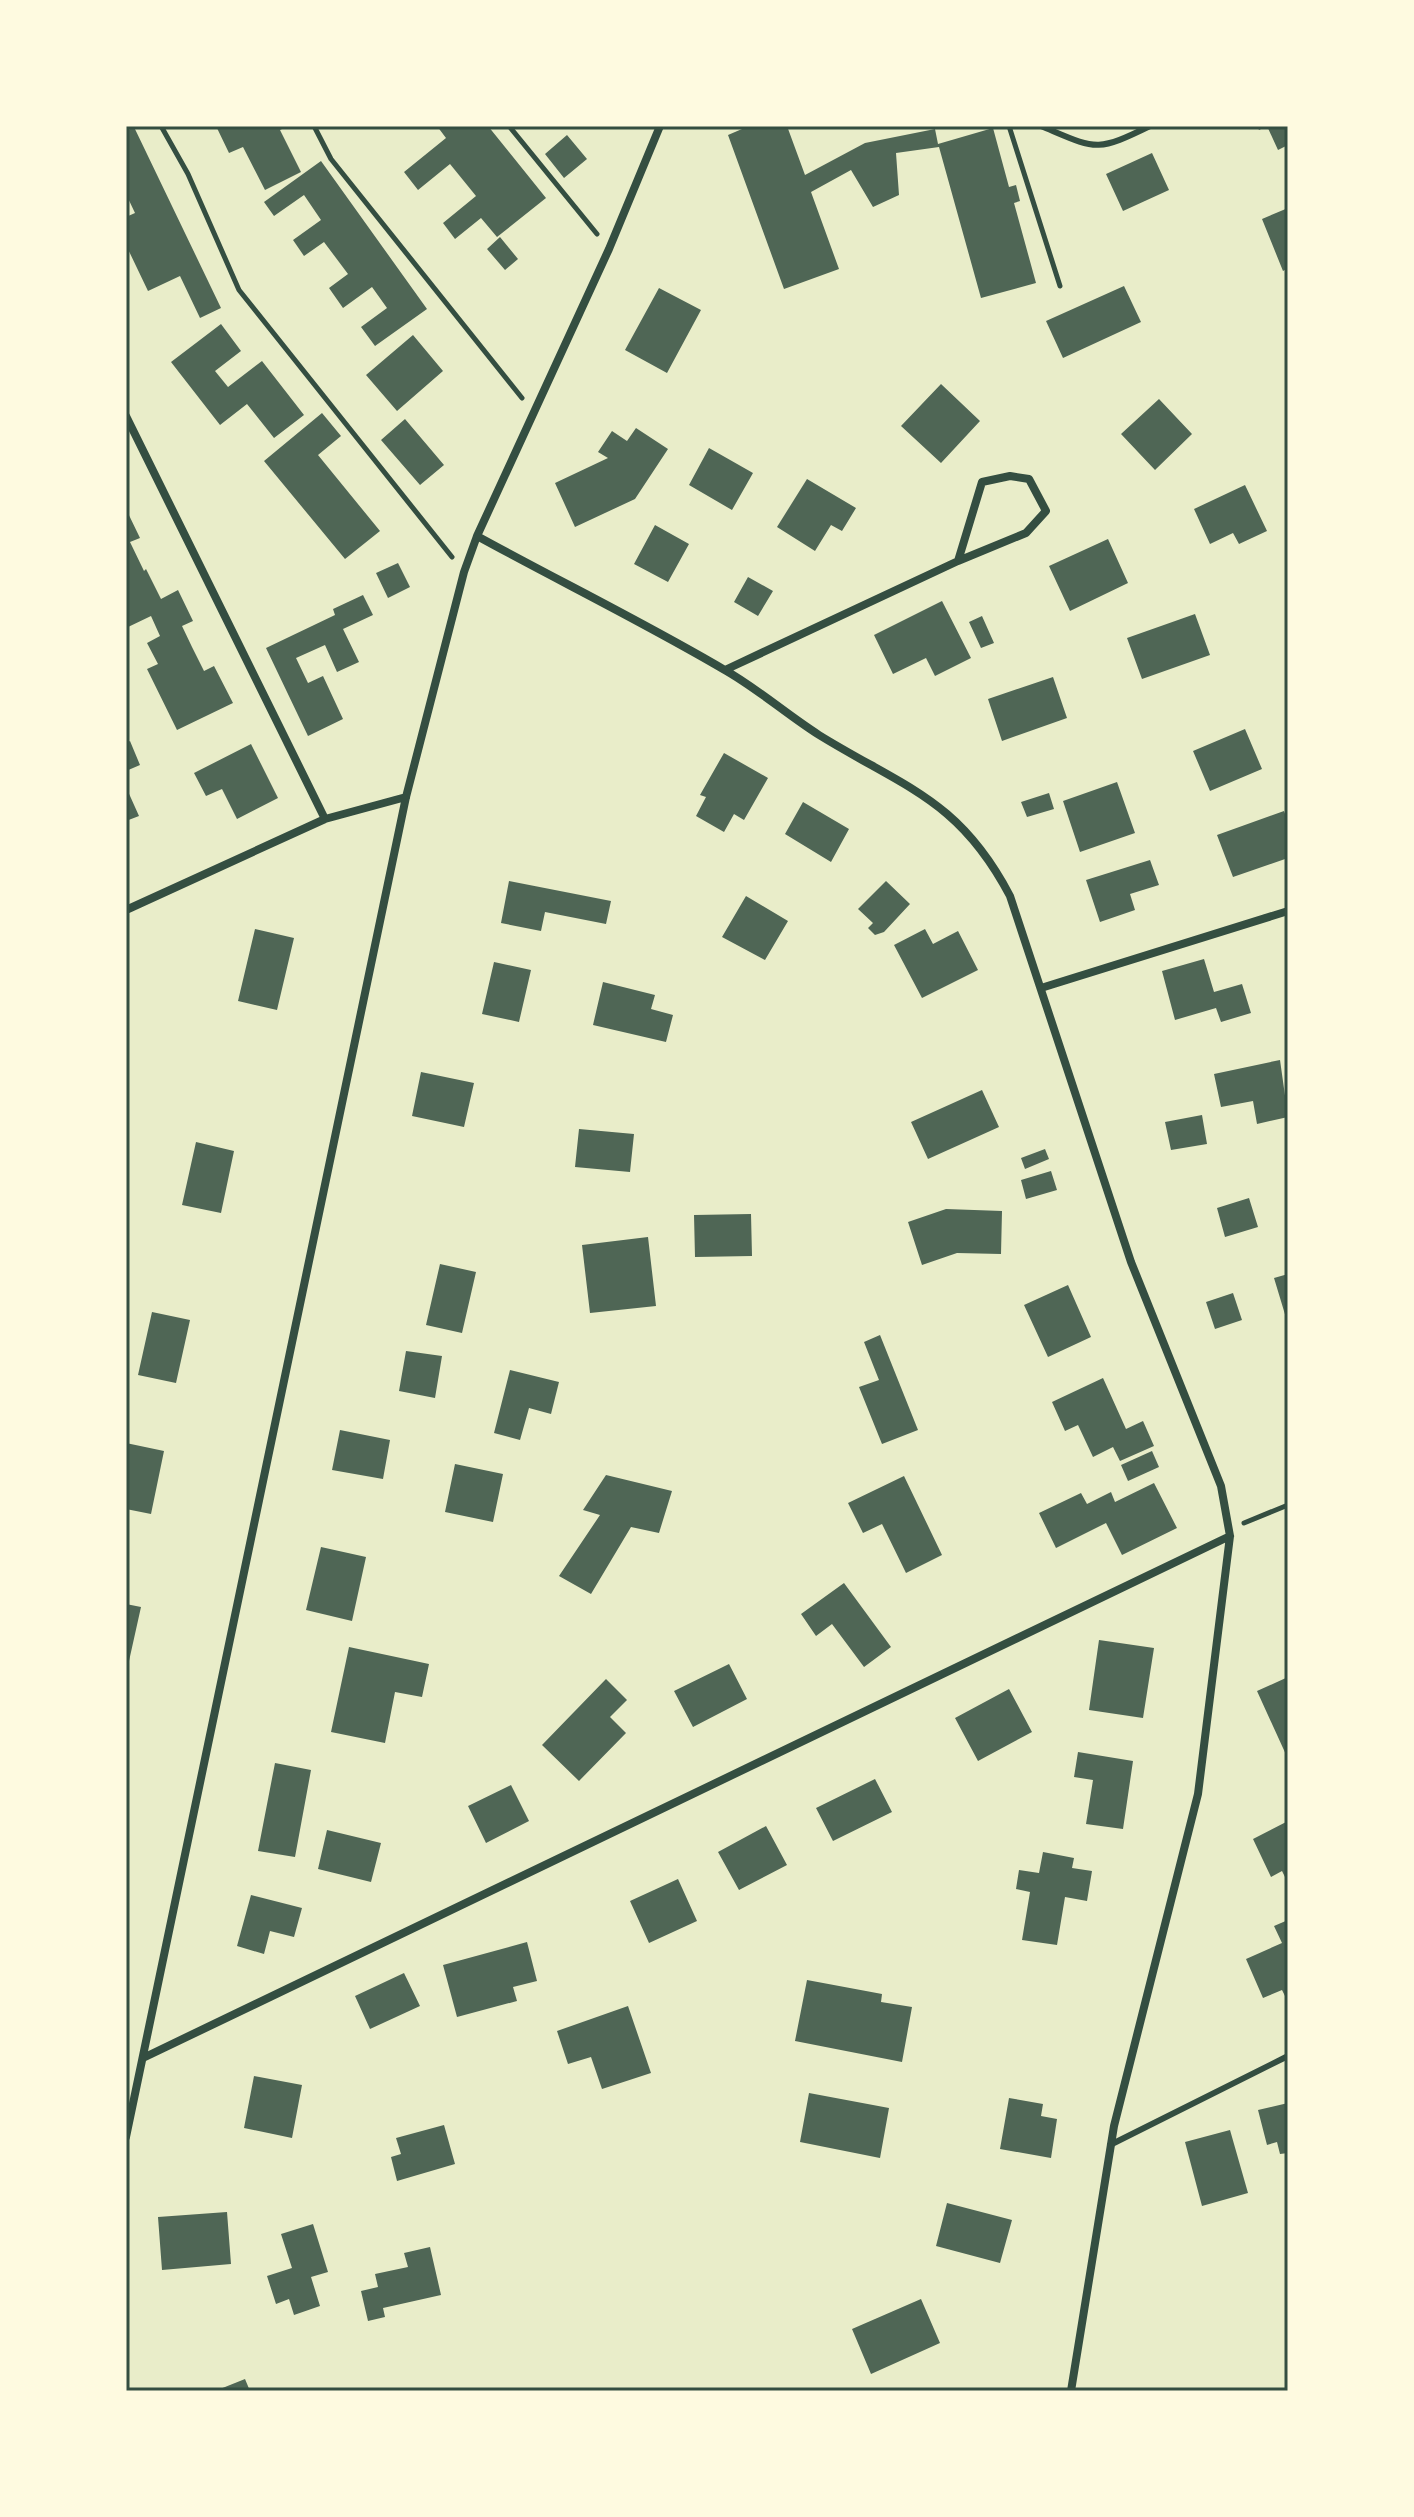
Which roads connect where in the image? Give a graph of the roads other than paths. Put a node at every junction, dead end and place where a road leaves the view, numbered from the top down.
1 (660, 126) edge
2 (1041, 126) edge
3 (1150, 126) edge
4 (126, 416) edge
5 (477, 536) junction
6 (958, 561) junction
7 (725, 670) junction
8 (406, 797) junction
9 (325, 819) junction
10 (126, 910) edge
11 (1288, 911) edge
12 (1041, 988) junction
13 (1229, 1533) junction
14 (1288, 2056) edge
15 (143, 2058) junction
16 (126, 2137) edge
17 (1110, 2145) junction
18 (1071, 2391) edge

1 - 5 street
2 - 3 lane
4 - 9 street
5 - 7 street
5 - 8 street
6 - 6 street
6 - 7 street
7 - 12 street
8 - 9 street
8 - 15 street
9 - 10 street
11 - 12 street
12 - 13 street
13 - 15 street
13 - 17 street
14 - 17 lane
15 - 16 street
17 - 18 street

